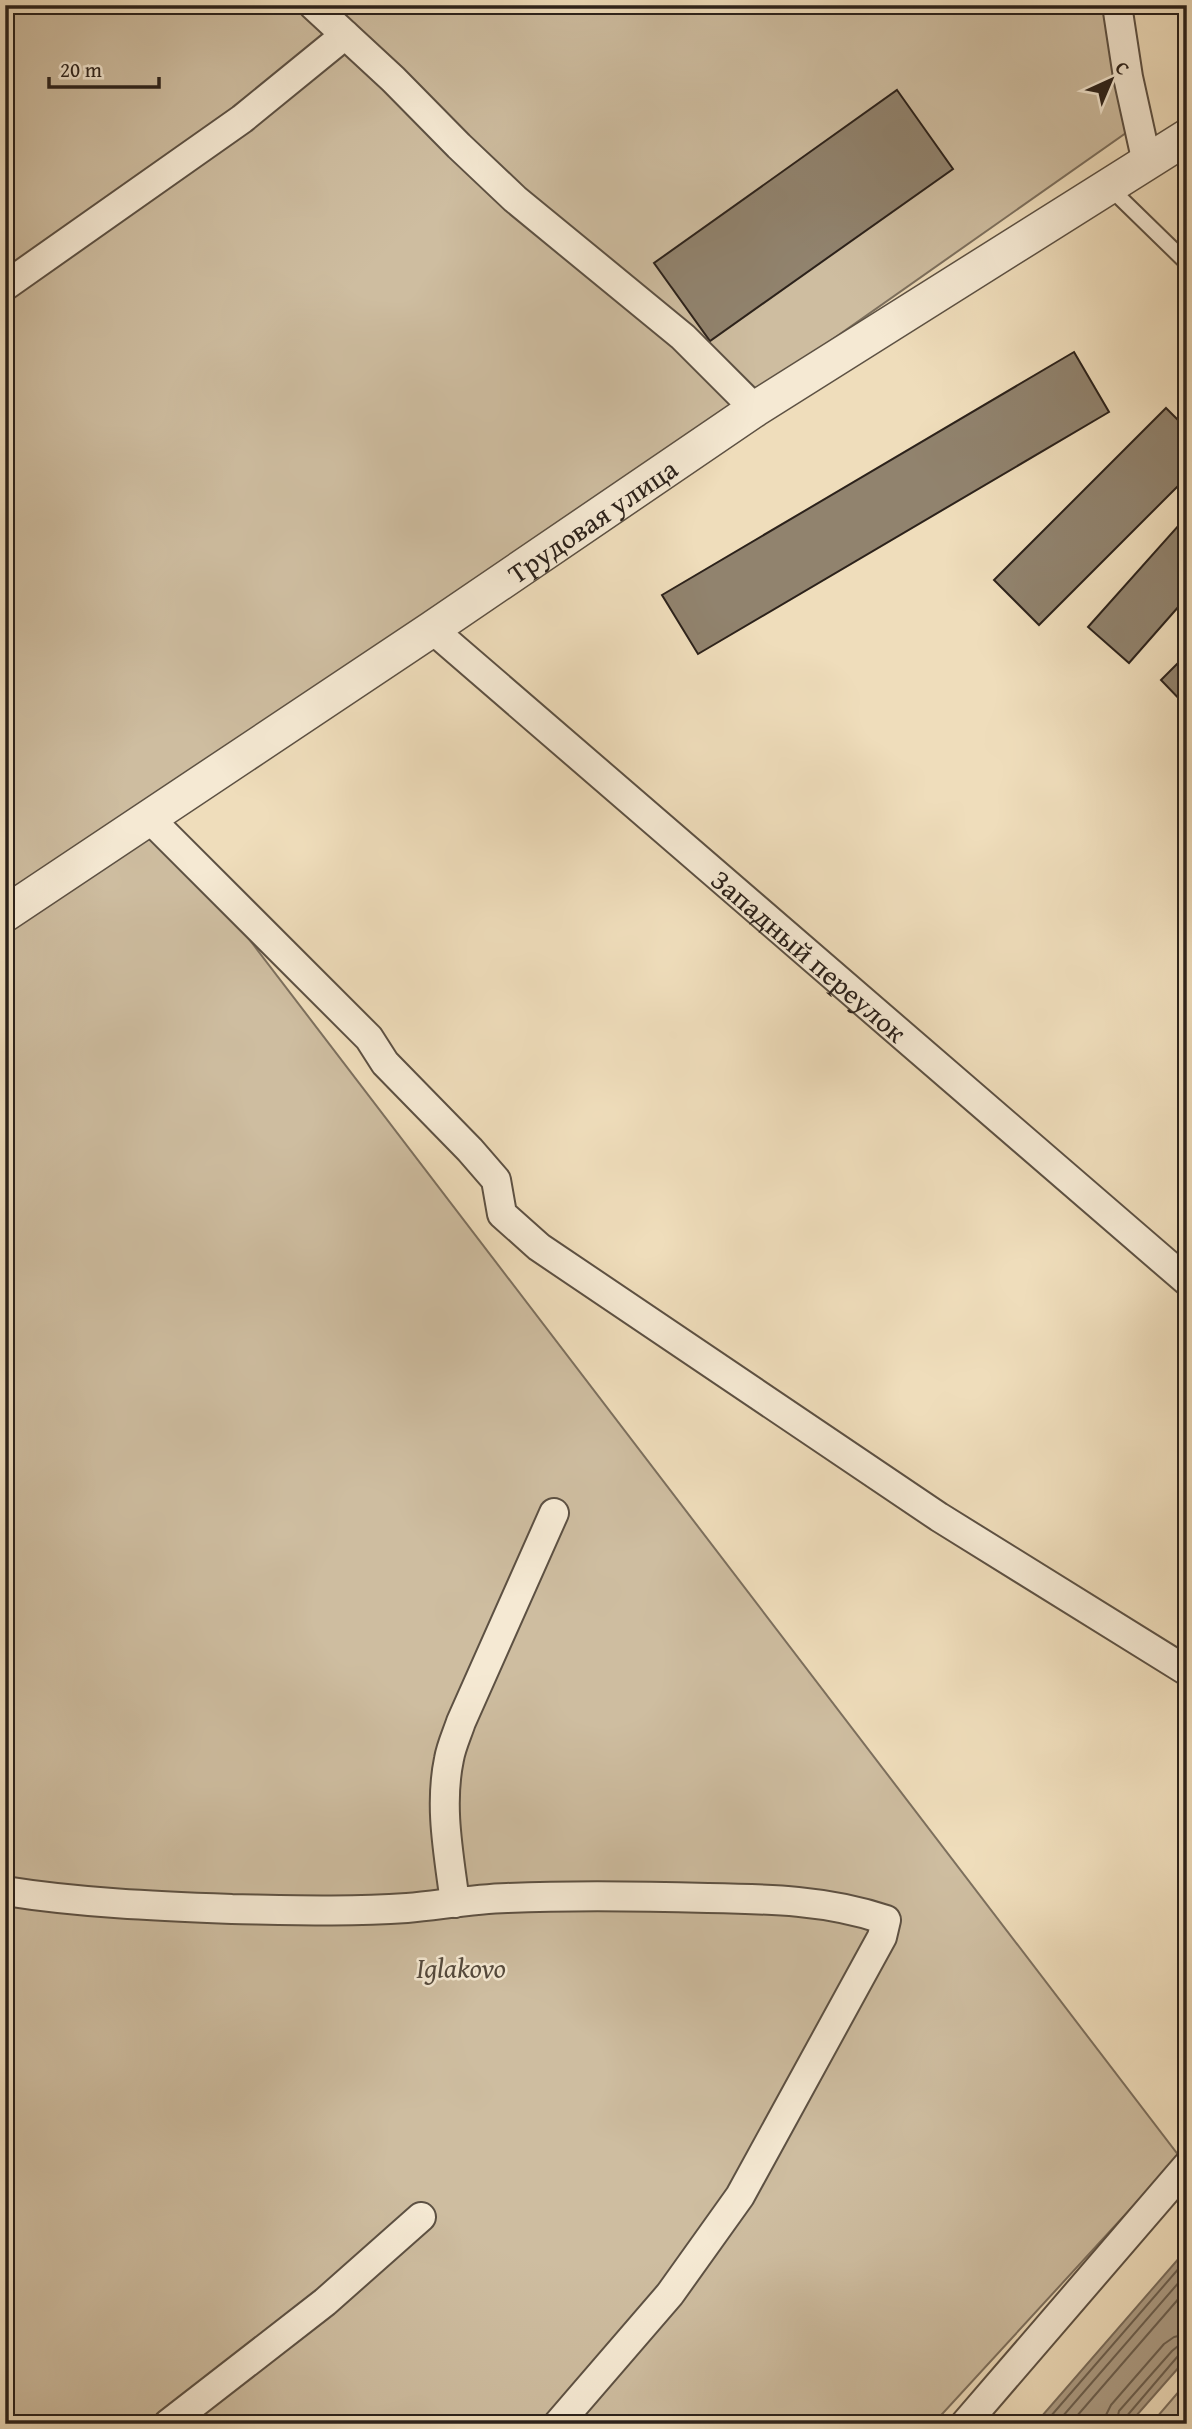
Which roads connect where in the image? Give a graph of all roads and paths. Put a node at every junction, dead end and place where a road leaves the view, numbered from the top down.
1 (313, 5) edge
2 (1117, 5) edge
3 (345, 35) junction
4 (1187, 137) edge
5 (1147, 163) junction
6 (1109, 187) junction
7 (1187, 263) edge
8 (5, 286) edge
9 (755, 409) junction
10 (432, 629) junction
11 (149, 818) junction
12 (5, 914) edge
13 (1187, 1281) edge
14 (554, 1513) dead end
15 (1187, 1671) edge
16 (5, 1891) edge
17 (455, 1903) junction
18 (1187, 2166) edge
19 (421, 2217) dead end
20 (168, 2424) edge
21 (558, 2424) edge
22 (965, 2424) edge

1 - 3 street
2 - 5 street
3 - 8 street
3 - 9 street
4 - 5 street, Трудовая улица
5 - 6 street, Трудовая улица
6 - 7 lane
6 - 9 street, Трудовая улица
9 - 10 street, Трудовая улица
10 - 11 street, Трудовая улица
10 - 13 street, Западный переулок
11 - 12 street, Трудовая улица
11 - 15 street
14 - 17 street
16 - 17 street
17 - 21 street
18 - 22 street
19 - 20 street

